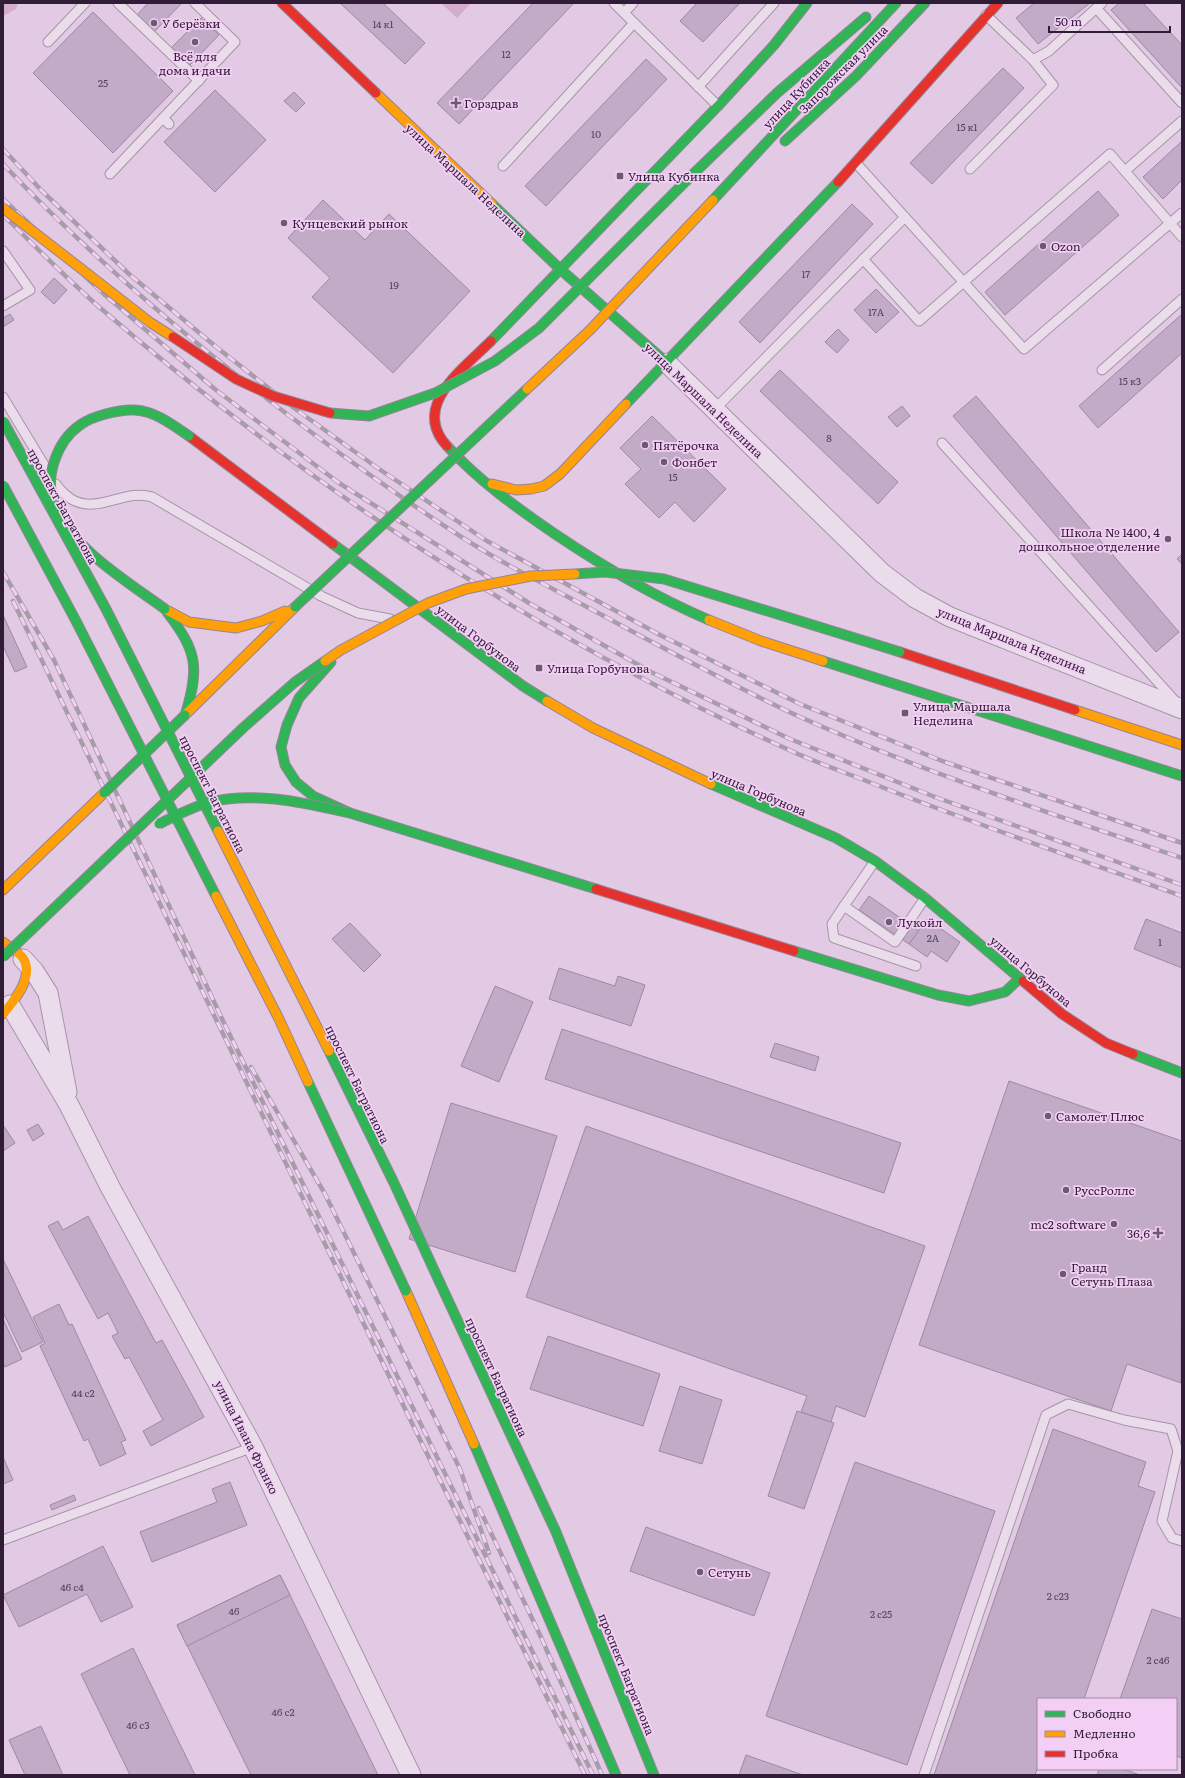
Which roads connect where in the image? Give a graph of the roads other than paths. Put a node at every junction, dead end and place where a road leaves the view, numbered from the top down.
1 (85, 3) edge
2 (195, 3) edge
3 (282, 3) edge
4 (614, 3) edge
5 (633, 3) edge
6 (774, 3) edge
7 (807, 3) edge
8 (896, 3) edge
9 (925, 3) edge
10 (998, 3) edge
11 (123, 5) edge
12 (1099, 6) edge
13 (624, 13) junction
14 (871, 13) dead end
15 (986, 15) junction
16 (634, 23) junction
17 (48, 42) dead end
18 (1033, 60) junction
19 (199, 81) junction
20 (698, 87) junction
21 (1182, 103) edge
22 (718, 106) junction
23 (1182, 121) edge
24 (856, 163) junction
25 (503, 166) dead end
26 (970, 170) dead end
27 (1126, 171) junction
28 (110, 174) dead end
29 (736, 177) junction
30 (3, 208) edge
31 (1182, 213) edge
32 (905, 217) junction
33 (1171, 223) junction
34 (1182, 237) edge
35 (3, 252) edge
36 (863, 259) junction
37 (560, 269) junction
38 (963, 282) junction
39 (1182, 299) edge
40 (3, 306) edge
41 (667, 363) junction
42 (1102, 370) dead end
43 (3, 398) edge
44 (715, 409) junction
45 (3, 421) edge
46 (942, 443) dead end
47 (560, 474) junction
48 (481, 479) junction
49 (3, 485) edge
50 (544, 497) dead end
51 (539, 509) dead end
52 (545, 528) junction
53 (295, 607) junction
54 (164, 609) junction
55 (426, 613) junction
56 (342, 650) junction
57 (1182, 709) edge
58 (185, 714) junction
59 (1182, 745) edge
60 (1182, 776) edge
61 (350, 813) junction
62 (875, 861) junction
63 (90, 874) junction
64 (3, 890) edge
65 (925, 898) junction
66 (844, 906) junction
67 (3, 942) edge
68 (3, 957) edge
69 (23, 959) junction
70 (916, 966) dead end
71 (1020, 978) junction
72 (6, 1004) edge
73 (1182, 1073) edge
74 (69, 1105) junction
75 (254, 1447) junction
76 (3, 1540) edge
77 (1182, 1541) edge
78 (411, 1775) edge
79 (616, 1775) edge
80 (654, 1775) edge
81 (924, 1775) edge

1 - 17 lane
2 - 19 lane
3 - 37 main road, улица Маршала Неделина
4 - 13 lane
5 - 13 lane
6 - 20 lane
7 - 22 main road
8 - 29 main road, улица Кубинка
9 - 29 main road, Запорожская улица
10 - 15 main road
11 - 19 lane
12 - 18 lane
12 - 21 lane
13 - 16 lane
14 - 30 main road, bridge
15 - 18 lane
15 - 24 main road
16 - 20 lane
16 - 25 lane
18 - 26 lane
19 - 28 lane
20 - 22 lane
22 - 37 main road
23 - 27 lane
24 - 32 lane
24 - 41 main road
27 - 33 lane
27 - 38 lane
29 - 53 main road, улица Кубинка, bridge
31 - 33 lane
32 - 36 lane
32 - 38 lane
33 - 34 lane
33 - 38 lane
35 - 40 lane
36 - 38 lane
36 - 44 lane
37 - 41 main road, улица Маршала Неделина
37 - 48 main road
39 - 42 lane
41 - 44 street, улица Маршала Неделина
41 - 47 main road
43 - 55 lane
44 - 57 street, улица Маршала Неделина
45 - 80 main road, проспект Багратиона, bridge
46 - 57 lane
47 - 48 main road
47 - 50 main road
48 - 52 main road
49 - 79 main road, bridge
51 - 52 main road
52 - 60 main road
53 - 54 main road
53 - 58 main road, улица Кубинка
54 - 55 main road, улица Горбунова, bridge
54 - 58 main road
55 - 62 main road, улица Горбунова
56 - 59 main road, bridge
56 - 61 main road, bridge
56 - 63 main road, bridge
58 - 64 main road, улица Кубинка, bridge
61 - 63 main road, bridge
61 - 71 main road
62 - 65 main road, улица Горбунова
62 - 66 lane
63 - 68 main road, bridge
65 - 66 lane
65 - 71 main road, улица Горбунова
66 - 70 lane
67 - 69 main road, улица Ивана Франко
69 - 72 main road, улица Ивана Франко
69 - 74 street, улица Ивана Франко
71 - 73 main road, улица Горбунова
72 - 74 street, улица Ивана Франко
74 - 75 street, улица Ивана Франко
75 - 76 lane
75 - 78 street, улица Ивана Франко
77 - 81 lane

